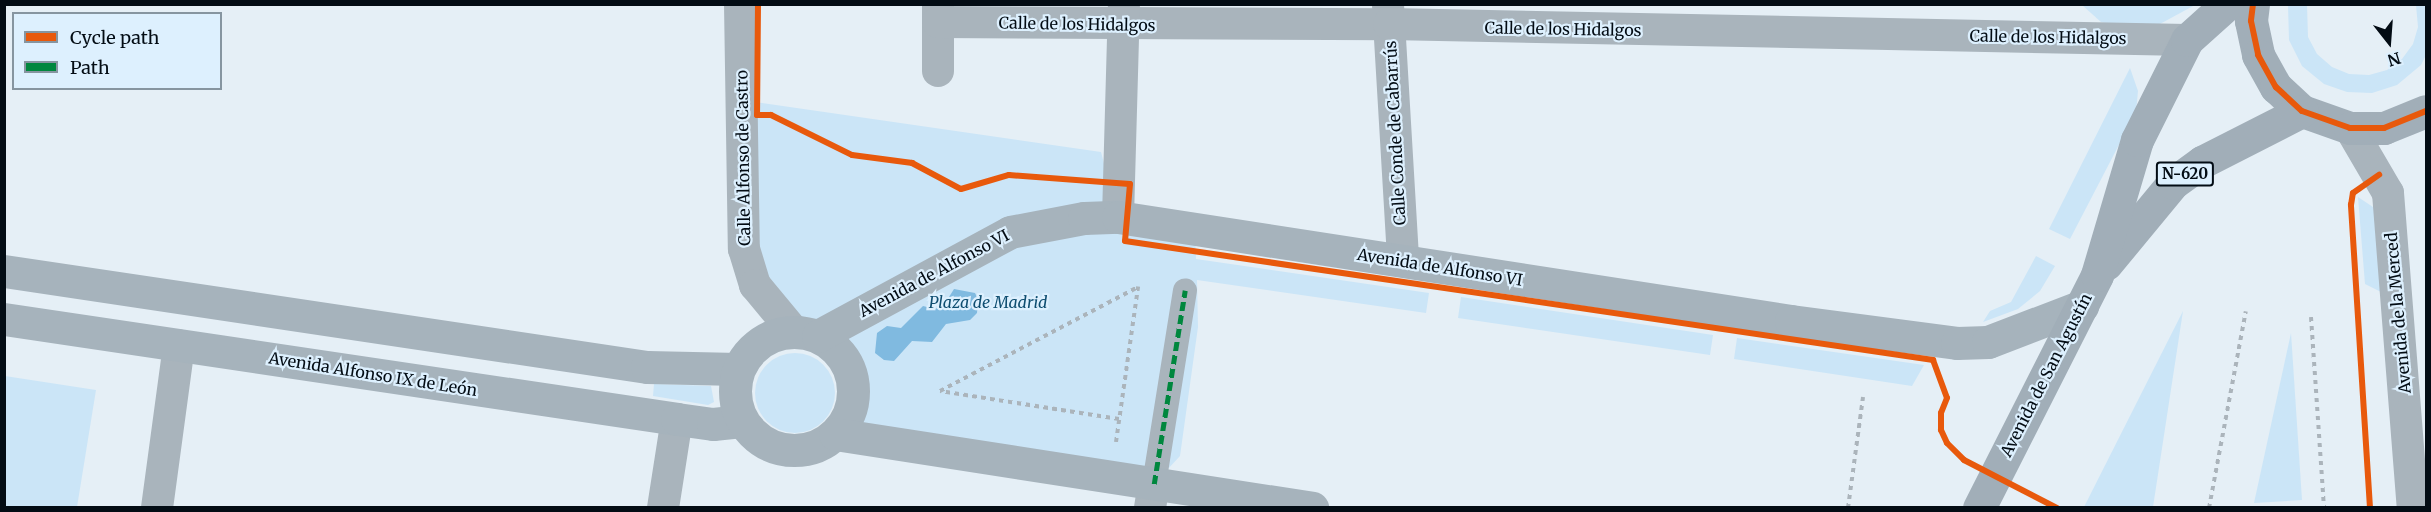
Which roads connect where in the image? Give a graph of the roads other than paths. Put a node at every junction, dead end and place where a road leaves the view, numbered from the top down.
1 (740, 4) edge
2 (2227, 4) edge
3 (2253, 4) edge
4 (938, 13) edge
5 (1388, 14) edge
6 (1123, 15) edge
7 (1599, 17) edge
8 (2187, 40) junction
9 (938, 71) dead end
10 (2302, 111) junction
11 (2427, 111) edge
12 (2350, 128) junction
13 (1118, 217) junction
14 (1403, 261) junction
15 (4, 271) edge
16 (2097, 274) junction
17 (1185, 290) dead end
18 (2082, 306) junction
19 (4, 319) edge
20 (806, 334) junction
21 (179, 345) junction
22 (738, 369) junction
23 (677, 419) junction
24 (742, 421) junction
25 (835, 434) junction
26 (1152, 496) edge
27 (157, 507) edge
28 (663, 507) edge
29 (1312, 507) edge
30 (1979, 507) edge
31 (2413, 507) edge

1 - 20 street, Calle Alfonso de Castro
2 - 8 highway, Avenida de San Agustín / N-620
3 - 10 highway
4 - 6 street, Calle de los Hidalgos
4 - 9 street
5 - 6 street, Calle de los Hidalgos
5 - 7 street, Calle de los Hidalgos
5 - 14 street, Calle Conde de Cabarrús
6 - 13 street
7 - 8 street, Calle de los Hidalgos
8 - 16 highway, Avenida de San Agustín / N-620
10 - 12 highway
10 - 16 highway, Avenida de San Agustín / N-620
11 - 12 highway
12 - 31 street, Avenida de la Merced
13 - 14 main road, Avenida de Alfonso VI
13 - 20 main road, Avenida de Alfonso VI
14 - 18 main road, Avenida de Alfonso VI
15 - 22 main road
16 - 18 highway, Avenida de San Agustín / N-620
17 - 26 street
18 - 30 highway, Avenida de San Agustín / N-620
19 - 21 main road, Avenida Alfonso IX de León
20 - 22 main road
20 - 25 main road
21 - 23 main road, Avenida Alfonso IX de León
21 - 27 street
22 - 24 main road
23 - 24 main road, Avenida Alfonso IX de León
23 - 28 street
24 - 25 main road
25 - 26 main road
26 - 29 main road

